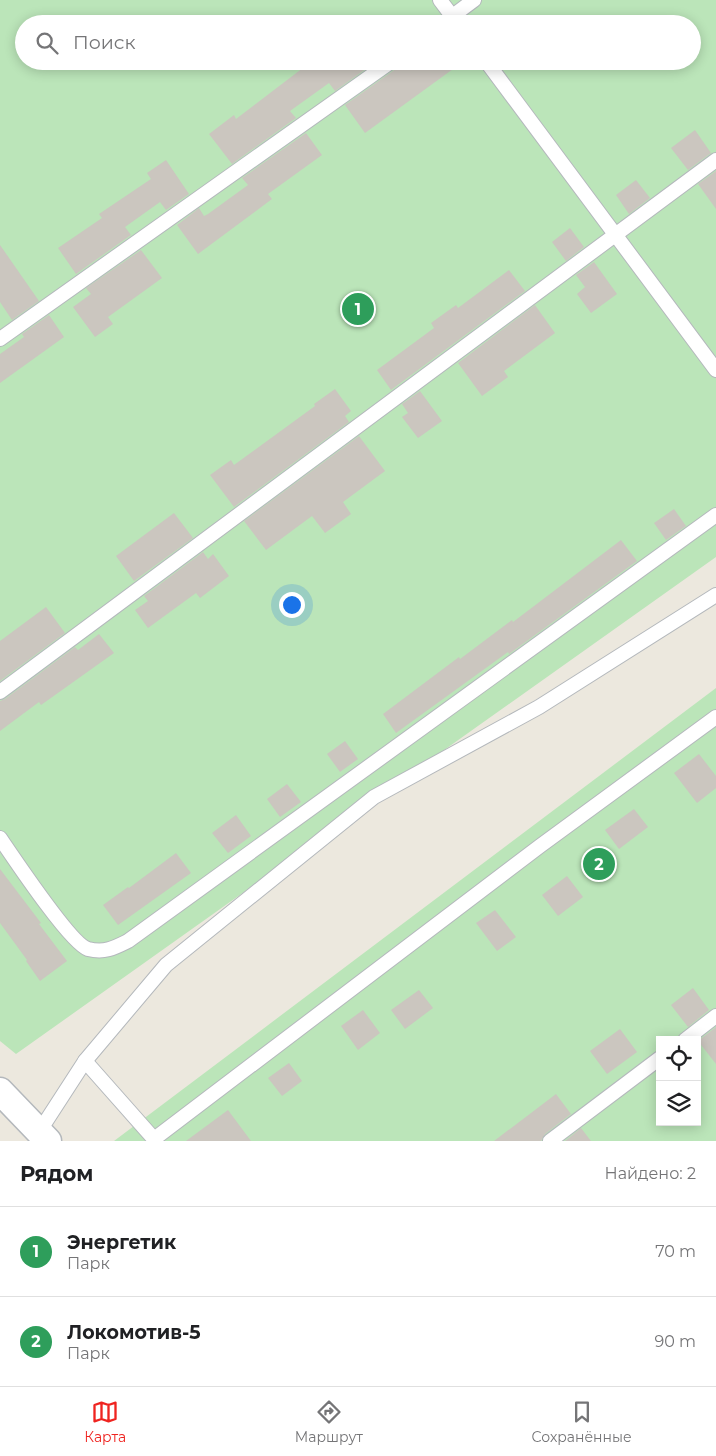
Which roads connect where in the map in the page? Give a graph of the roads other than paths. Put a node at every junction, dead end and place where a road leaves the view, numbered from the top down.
1 (440, 0) edge
2 (474, 0) edge
3 (448, 15) edge
4 (458, 15) edge
5 (379, 70) edge
6 (493, 70) edge
7 (716, 160) edge
8 (614, 235) junction
9 (0, 339) edge
10 (716, 370) edge
11 (716, 515) edge
12 (716, 595) edge
13 (0, 692) edge
14 (716, 717) edge
15 (0, 838) edge
16 (716, 1016) edge
17 (690, 1036) edge
18 (86, 1061) junction
19 (656, 1061) edge
20 (0, 1091) edge
21 (43, 1136) edge
22 (154, 1140) edge
23 (550, 1141) edge

1 - 3 lane
2 - 4 lane
5 - 9 lane
6 - 8 lane
7 - 8 lane
8 - 10 lane
8 - 13 lane
11 - 15 lane
12 - 18 lane
14 - 22 lane
16 - 17 lane
18 - 21 lane
18 - 22 lane
19 - 23 lane
20 - 21 street

